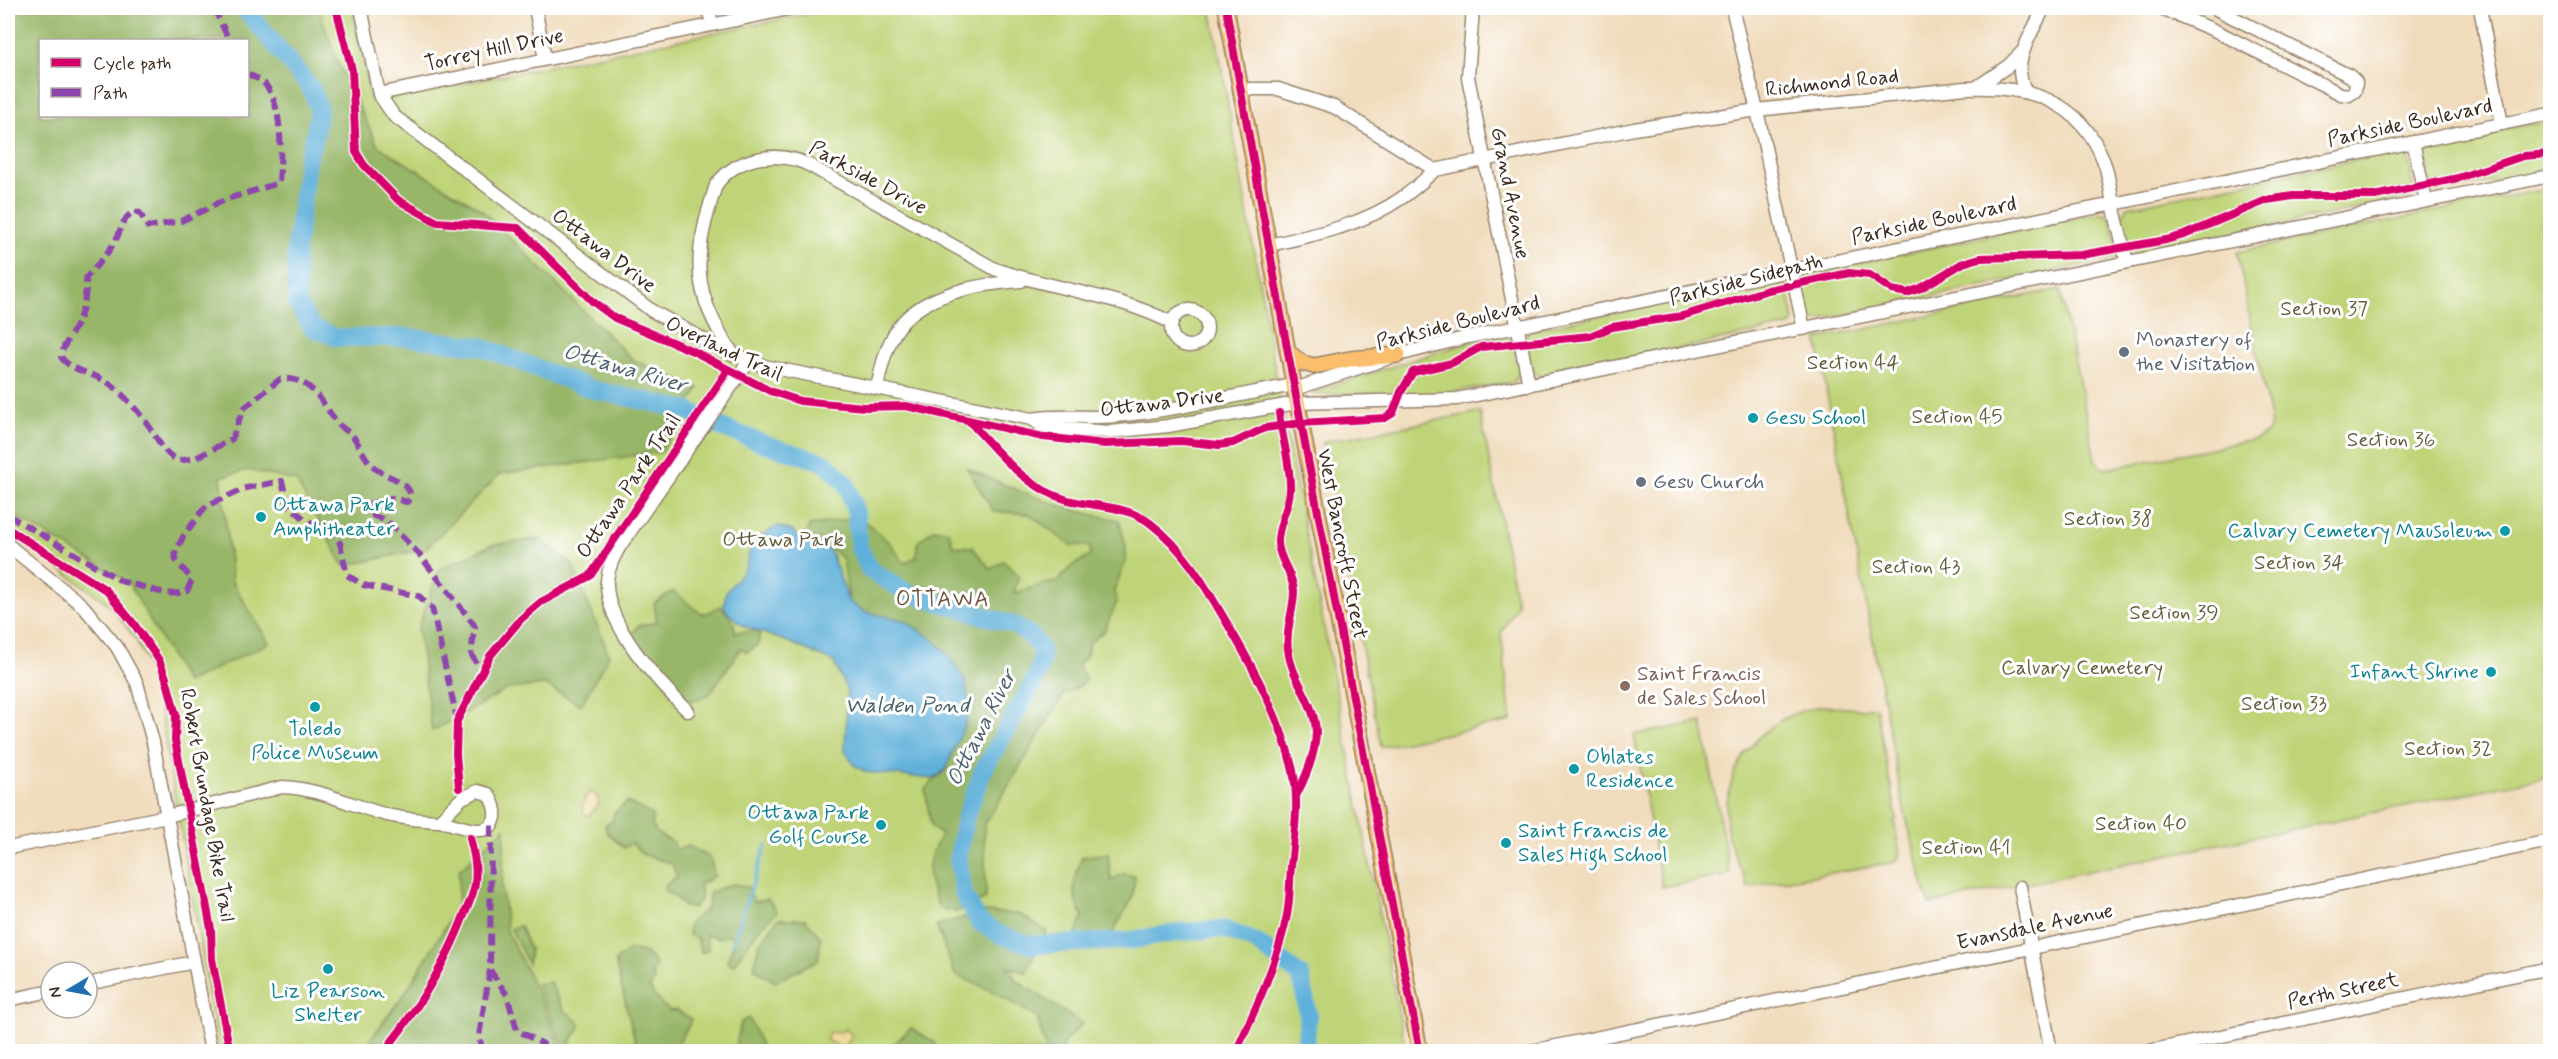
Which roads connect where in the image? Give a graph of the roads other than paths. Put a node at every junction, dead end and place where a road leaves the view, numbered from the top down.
1 (361, 8) edge
2 (535, 8) edge
3 (708, 8) edge
4 (793, 8) edge
5 (1226, 8) edge
6 (1473, 8) edge
7 (1732, 8) edge
8 (2044, 8) edge
9 (2162, 8) edge
10 (2214, 8) edge
11 (2480, 8) edge
12 (712, 24) junction
13 (2025, 49) junction
14 (545, 59) junction
15 (1977, 88) junction
16 (1242, 89) junction
17 (2026, 91) junction
18 (379, 94) junction
19 (1757, 110) junction
20 (2550, 114) edge
21 (2502, 124) junction
22 (2413, 142) junction
23 (1483, 160) junction
24 (1435, 170) junction
25 (2550, 176) edge
26 (2426, 201) junction
27 (2113, 204) junction
28 (1269, 245) junction
29 (2127, 262) junction
30 (1790, 271) junction
31 (1028, 280) junction
32 (1172, 323) dead end
33 (1517, 327) junction
34 (1804, 329) junction
35 (1288, 352) junction
36 (734, 355) junction
37 (1398, 355) junction
38 (749, 361) junction
39 (1529, 385) junction
40 (877, 388) junction
41 (1295, 392) junction
42 (1032, 419) junction
43 (8, 545) edge
44 (688, 711) dead end
45 (167, 816) junction
46 (439, 821) dead end
47 (2550, 841) edge
48 (8, 848) edge
49 (2020, 887) dead end
50 (2031, 948) junction
51 (194, 962) junction
52 (2550, 968) edge
53 (99, 982) edge
54 (39, 994) edge
55 (8, 1000) edge
56 (211, 1052) edge
57 (1420, 1052) edge
58 (1527, 1052) edge
59 (2050, 1052) edge
60 (2144, 1052) edge

1 - 18 street, Ottawa Drive
2 - 14 street
3 - 12 street
4 - 12 street, Torrey Hill Drive
5 - 16 main road, West Bancroft Street
6 - 23 street, Grand Avenue
7 - 19 street
8 - 13 street
9 - 10 street
11 - 21 street
12 - 14 street, Torrey Hill Drive
13 - 15 street
13 - 17 street
14 - 18 street, Torrey Hill Drive
15 - 17 street, Richmond Road
15 - 19 street, Richmond Road
16 - 24 street
16 - 28 main road, West Bancroft Street
17 - 27 street, Richmond Road
18 - 36 street, Ottawa Drive
19 - 23 street, Richmond Road
19 - 30 street
20 - 21 street, Parkside Boulevard
21 - 22 street, Parkside Boulevard
22 - 26 street
22 - 27 street, Parkside Boulevard
23 - 24 street, Richmond Road
23 - 33 street, Grand Avenue
24 - 28 street, Richmond Road
25 - 26 street
26 - 29 street
27 - 29 street, Richmond Road
27 - 30 street, Parkside Boulevard
28 - 35 main road, West Bancroft Street
29 - 34 street
30 - 33 street, Parkside Boulevard
30 - 34 street
31 - 32 street, Parkside Drive
31 - 36 street, Parkside Drive
31 - 40 street
33 - 37 street, Parkside Boulevard
33 - 39 street, Grand Avenue
34 - 39 street
35 - 37 main road
35 - 41 main road, West Bancroft Street
36 - 38 street, Ottawa Drive
37 - 41 street, Parkside Boulevard
38 - 40 street, Ottawa Drive
38 - 44 street
39 - 41 street
40 - 42 street, Ottawa Drive
41 - 42 street, Ottawa Drive
41 - 42 street, Ottawa Drive
41 - 57 main road, West Bancroft Street
43 - 45 street
45 - 46 street
45 - 48 street
45 - 51 street
47 - 50 street, Evansdale Avenue
49 - 50 street
50 - 58 street, Evansdale Avenue
50 - 59 street
51 - 53 street
51 - 56 street
52 - 60 street, Perth Street
54 - 55 street

